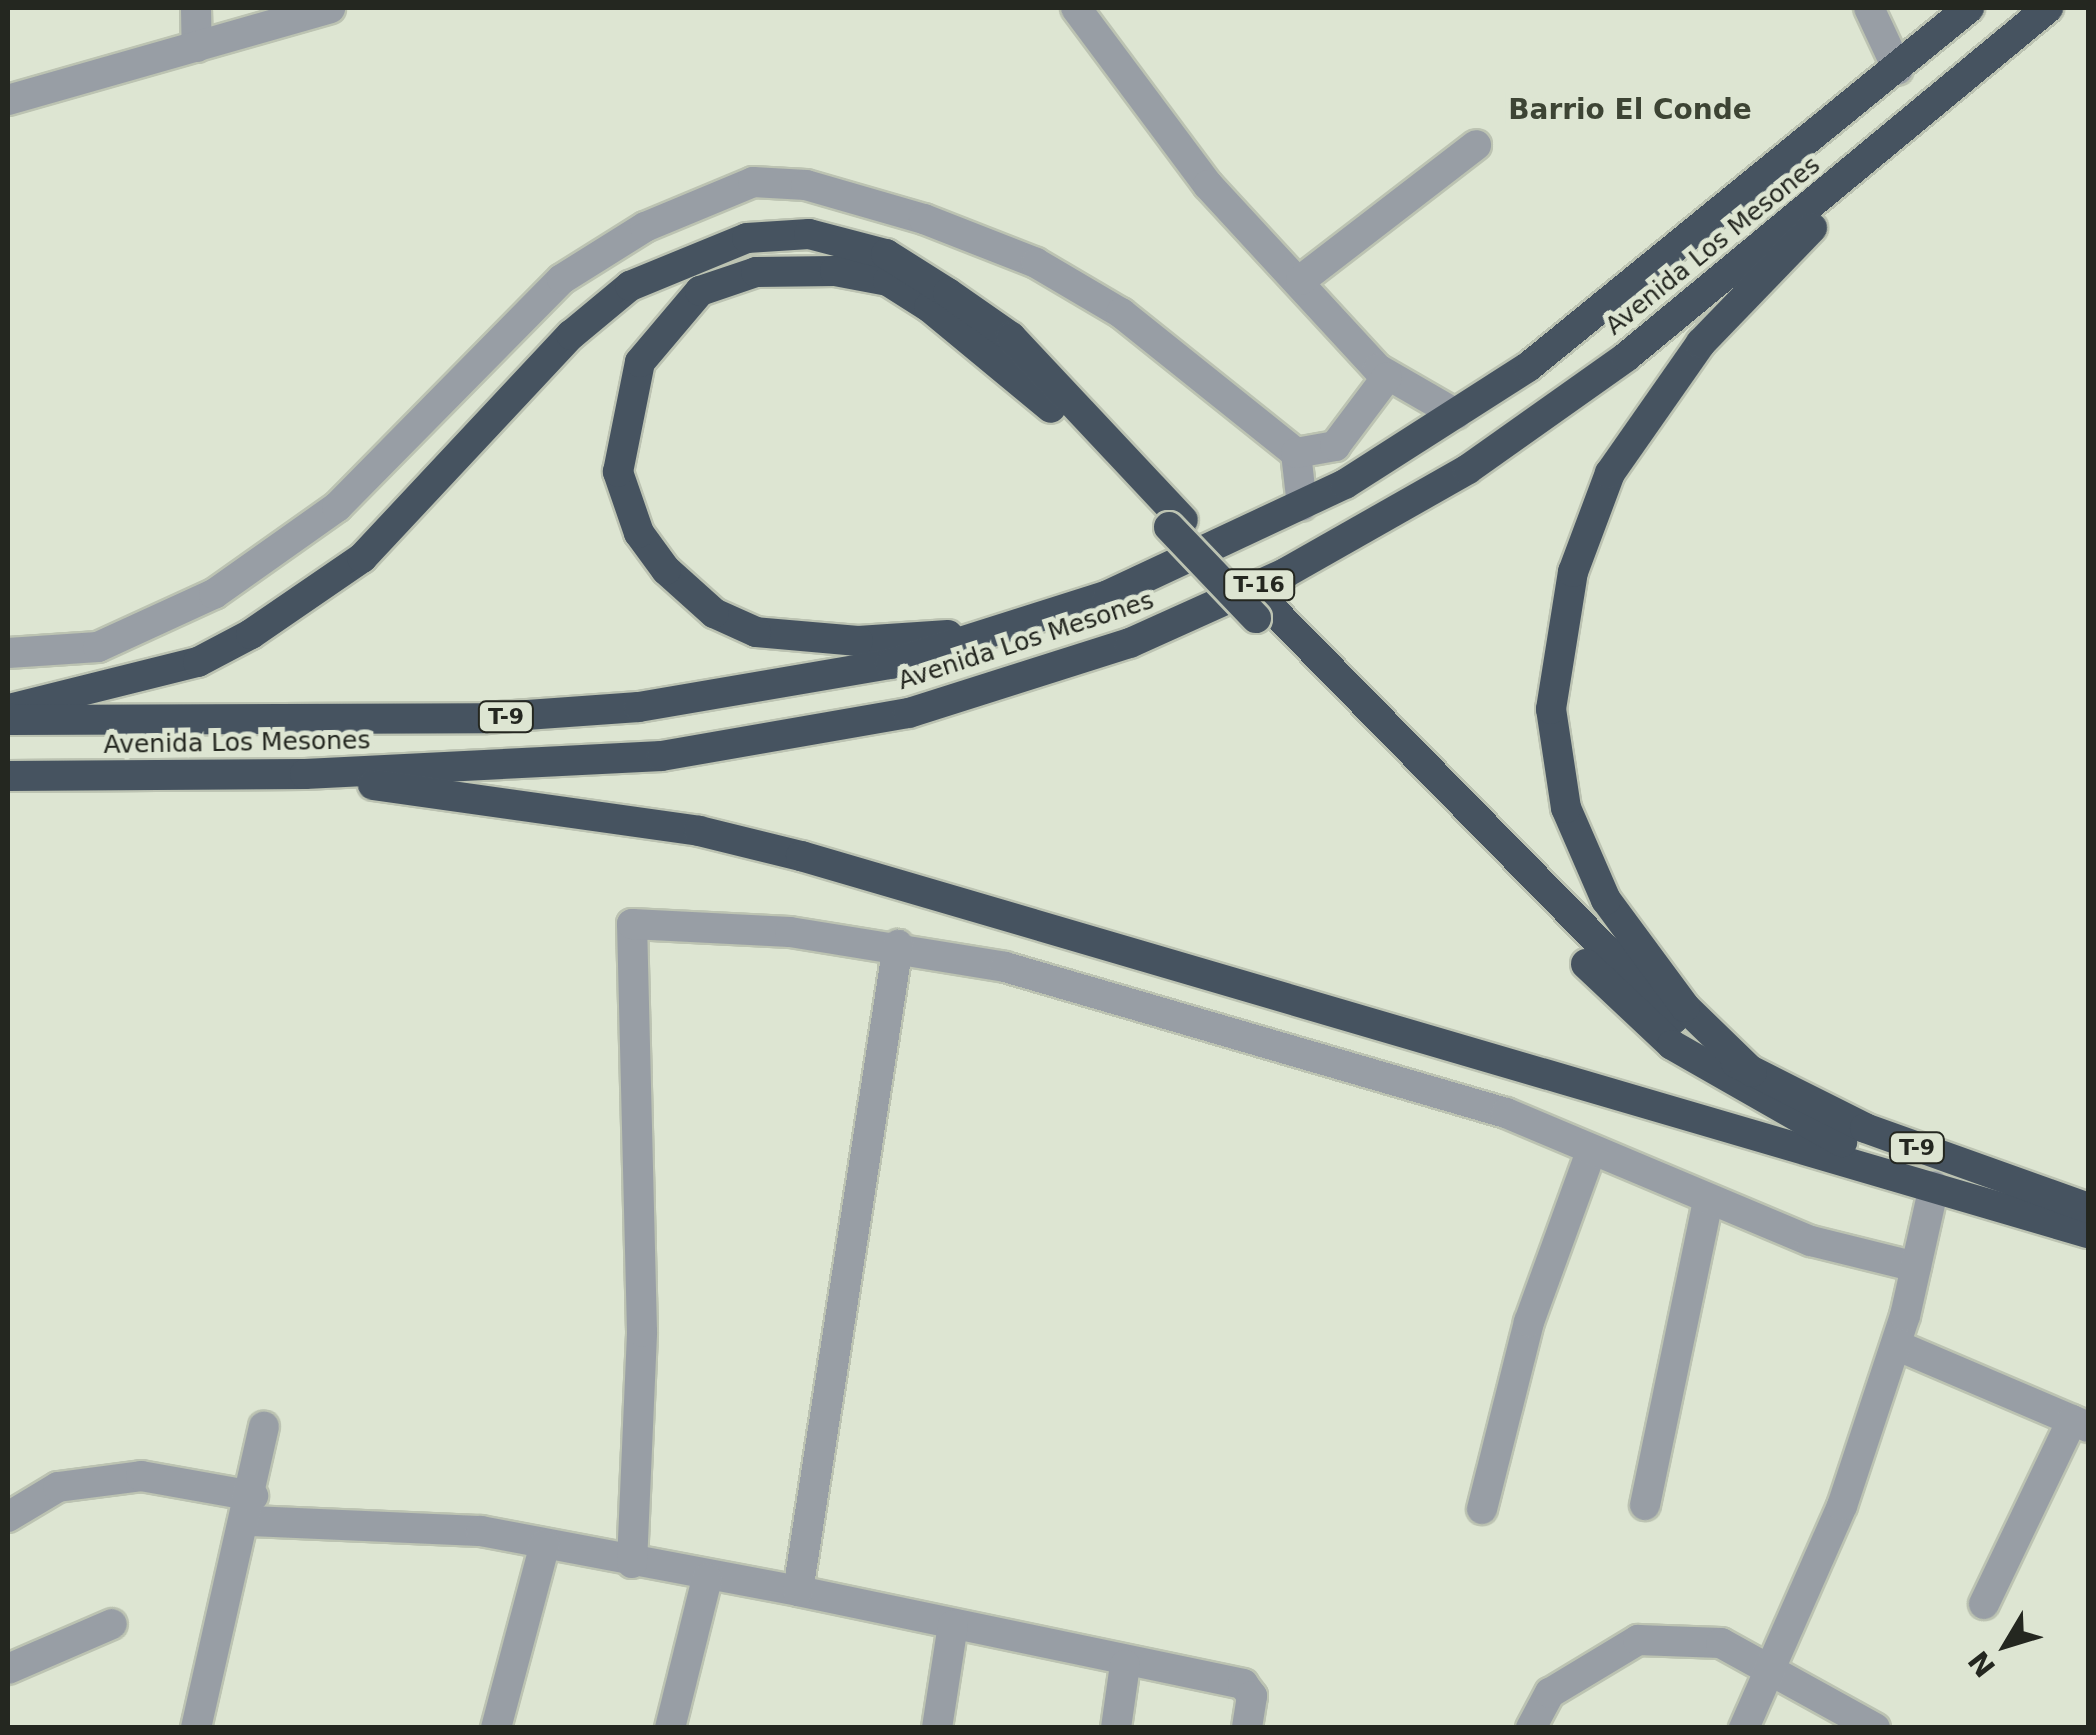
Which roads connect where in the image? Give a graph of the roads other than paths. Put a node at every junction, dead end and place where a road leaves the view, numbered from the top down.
1 (196, 8) edge
2 (330, 8) edge
3 (1076, 8) edge
4 (1869, 8) edge
5 (1970, 8) edge
6 (2048, 8) edge
7 (197, 47) junction
8 (1898, 70) junction
9 (8, 100) edge
10 (1934, 101) junction
11 (1476, 146) dead end
12 (1301, 280) junction
13 (1387, 377) junction
14 (1456, 414) junction
15 (1296, 453) junction
16 (1302, 506) junction
17 (1176, 524) junction
18 (1264, 613) junction
19 (996, 633) junction
20 (8, 653) edge
21 (8, 709) edge
22 (8, 720) edge
23 (306, 774) junction
24 (8, 776) edge
25 (898, 945) junction
26 (1752, 1072) junction
27 (1590, 1154) junction
28 (1934, 1186) junction
29 (1708, 1202) junction
30 (2088, 1208) edge
31 (2088, 1233) edge
32 (1916, 1267) junction
33 (1896, 1345) junction
34 (2080, 1424) edge
35 (264, 1427) dead end
36 (1645, 1504) dead end
37 (251, 1508) junction
38 (1482, 1509) dead end
39 (8, 1517) edge
40 (545, 1544) junction
41 (632, 1563) junction
42 (707, 1578) junction
43 (798, 1591) junction
44 (1984, 1604) dead end
45 (112, 1624) dead end
46 (954, 1624) junction
47 (1125, 1665) junction
48 (8, 1669) edge
49 (1768, 1674) junction
50 (196, 1728) edge
51 (496, 1728) edge
52 (670, 1728) edge
53 (936, 1728) edge
54 (1116, 1728) edge
55 (1247, 1728) edge
56 (1530, 1728) edge
57 (1744, 1728) edge
58 (1875, 1728) edge

1 - 7 street
2 - 7 street
3 - 12 street
4 - 8 street
5 - 8 highway, Avenida Los Mesones / T-16
6 - 10 highway, Avenida Los Mesones / T-16
7 - 9 street
8 - 14 highway, Avenida Los Mesones / T-16
10 - 23 highway, Avenida Los Mesones / T-16
10 - 26 highway
11 - 12 street
12 - 13 street
13 - 14 street
13 - 15 street
14 - 16 highway, Avenida Los Mesones / T-16
15 - 16 street
15 - 20 street
16 - 19 highway, Avenida Los Mesones / T-16
17 - 18 highway
17 - 19 highway
17 - 21 highway
18 - 26 highway
18 - 28 highway
19 - 22 highway, Avenida Los Mesones / T-9
23 - 24 highway, Avenida Los Mesones
23 - 28 highway
25 - 27 street
25 - 41 street
25 - 43 street
26 - 30 highway, T-9
27 - 29 street
27 - 38 street
28 - 31 highway, T-9
28 - 32 street
29 - 32 street
29 - 36 street
32 - 33 street
33 - 34 street
33 - 49 street
34 - 44 street
35 - 37 street
37 - 39 street
37 - 40 street
37 - 50 street
40 - 41 street
40 - 51 street
41 - 42 street
42 - 43 street
42 - 52 street
43 - 46 street
45 - 48 street
46 - 47 street
46 - 53 street
47 - 54 street
47 - 55 street
49 - 56 street
49 - 57 street
49 - 58 street

